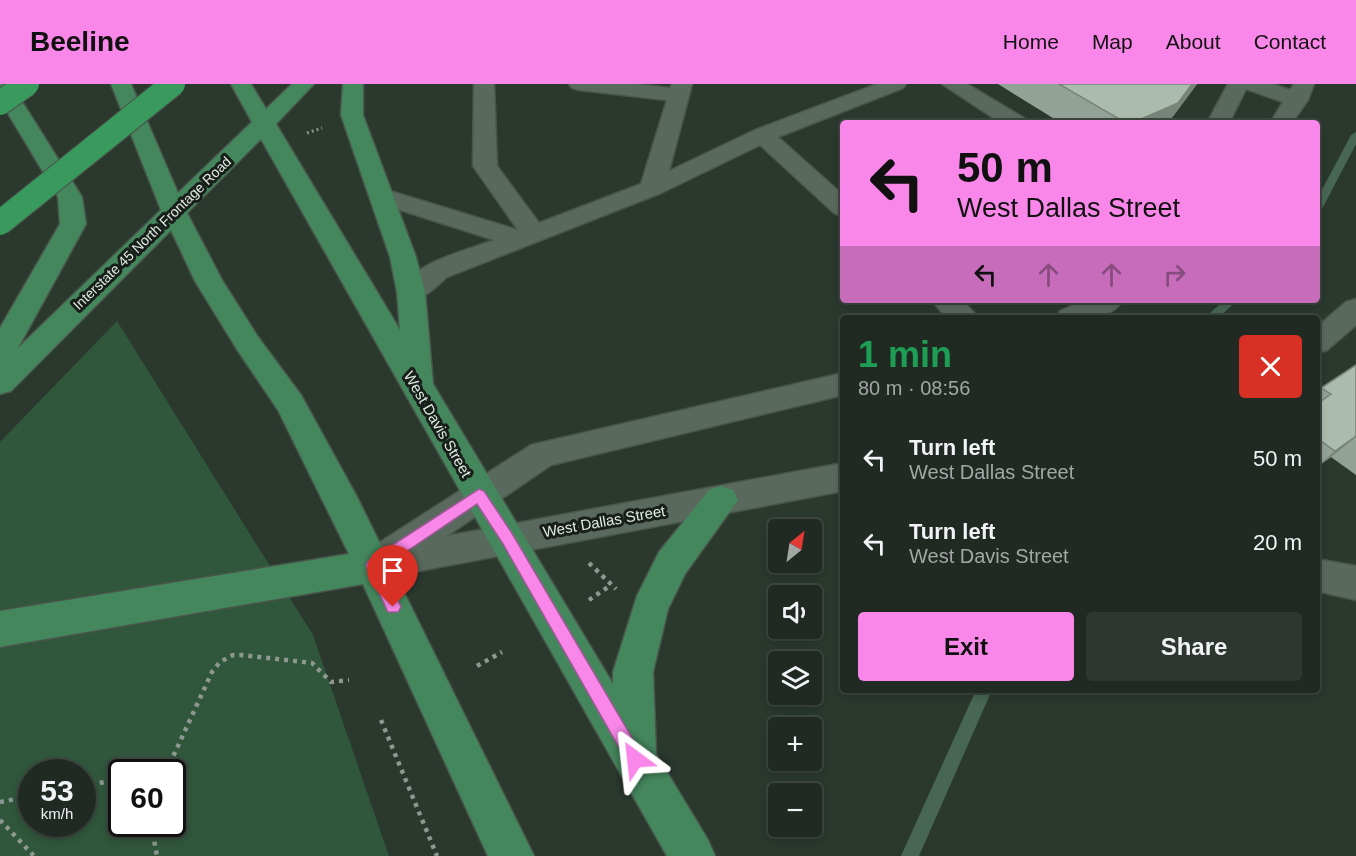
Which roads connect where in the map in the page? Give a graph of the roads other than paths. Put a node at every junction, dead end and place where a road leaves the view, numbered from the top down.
1 (27, 84) edge
2 (122, 84) edge
3 (173, 84) edge
4 (241, 84) edge
5 (304, 84) edge
6 (354, 84) edge
7 (484, 84) edge
8 (579, 84) edge
9 (896, 84) edge
10 (952, 84) edge
11 (1238, 84) edge
12 (1253, 84) edge
13 (0, 86) edge
14 (680, 90) edge
15 (1301, 92) edge
16 (0, 103) edge
17 (1011, 120) edge
18 (1220, 120) edge
19 (1283, 120) edge
20 (264, 124) junction
21 (763, 135) junction
22 (652, 188) junction
23 (381, 196) junction
24 (840, 205) edge
25 (174, 212) junction
26 (0, 223) edge
27 (527, 236) junction
28 (411, 292) junction
29 (948, 303) edge
30 (1102, 303) edge
31 (962, 315) edge
32 (1076, 315) edge
33 (1352, 316) edge
34 (1320, 341) edge
35 (0, 353) edge
36 (0, 383) edge
37 (840, 385) edge
38 (420, 392) junction
39 (840, 478) edge
40 (479, 495) junction
41 (721, 500) junction
42 (508, 539) junction
43 (373, 566) junction
44 (1320, 575) edge
45 (1356, 583) edge
46 (0, 629) edge
47 (635, 759) junction
48 (511, 856) edge
49 (692, 856) edge

1 - 16 highway, bridge
2 - 25 main road
3 - 26 highway, bridge
4 - 20 main road, West Davis Street
5 - 20 main road, Interstate 45 North Frontage Road
6 - 23 main road
7 - 27 street
8 - 14 street
9 - 21 street
10 - 17 street
11 - 18 street
12 - 15 street
13 - 35 main road
14 - 22 street
15 - 19 street
20 - 25 main road, Interstate 45 North Frontage Road
20 - 38 main road, West Davis Street
21 - 22 street
21 - 24 street
22 - 27 street
23 - 27 street
23 - 28 main road
25 - 36 main road, Interstate 45 North Frontage Road
25 - 43 main road
27 - 28 street
28 - 38 main road
29 - 31 street
30 - 32 street
33 - 34 street
37 - 40 street
38 - 40 main road, West Davis Street
39 - 41 street, West Dallas Street
40 - 42 main road, West Davis Street
40 - 43 street
41 - 42 street, West Dallas Street
41 - 47 main road
42 - 43 street, West Dallas Street
42 - 47 main road, West Davis Street
43 - 46 main road
43 - 48 main road
44 - 45 street
47 - 49 main road, West Davis Street

